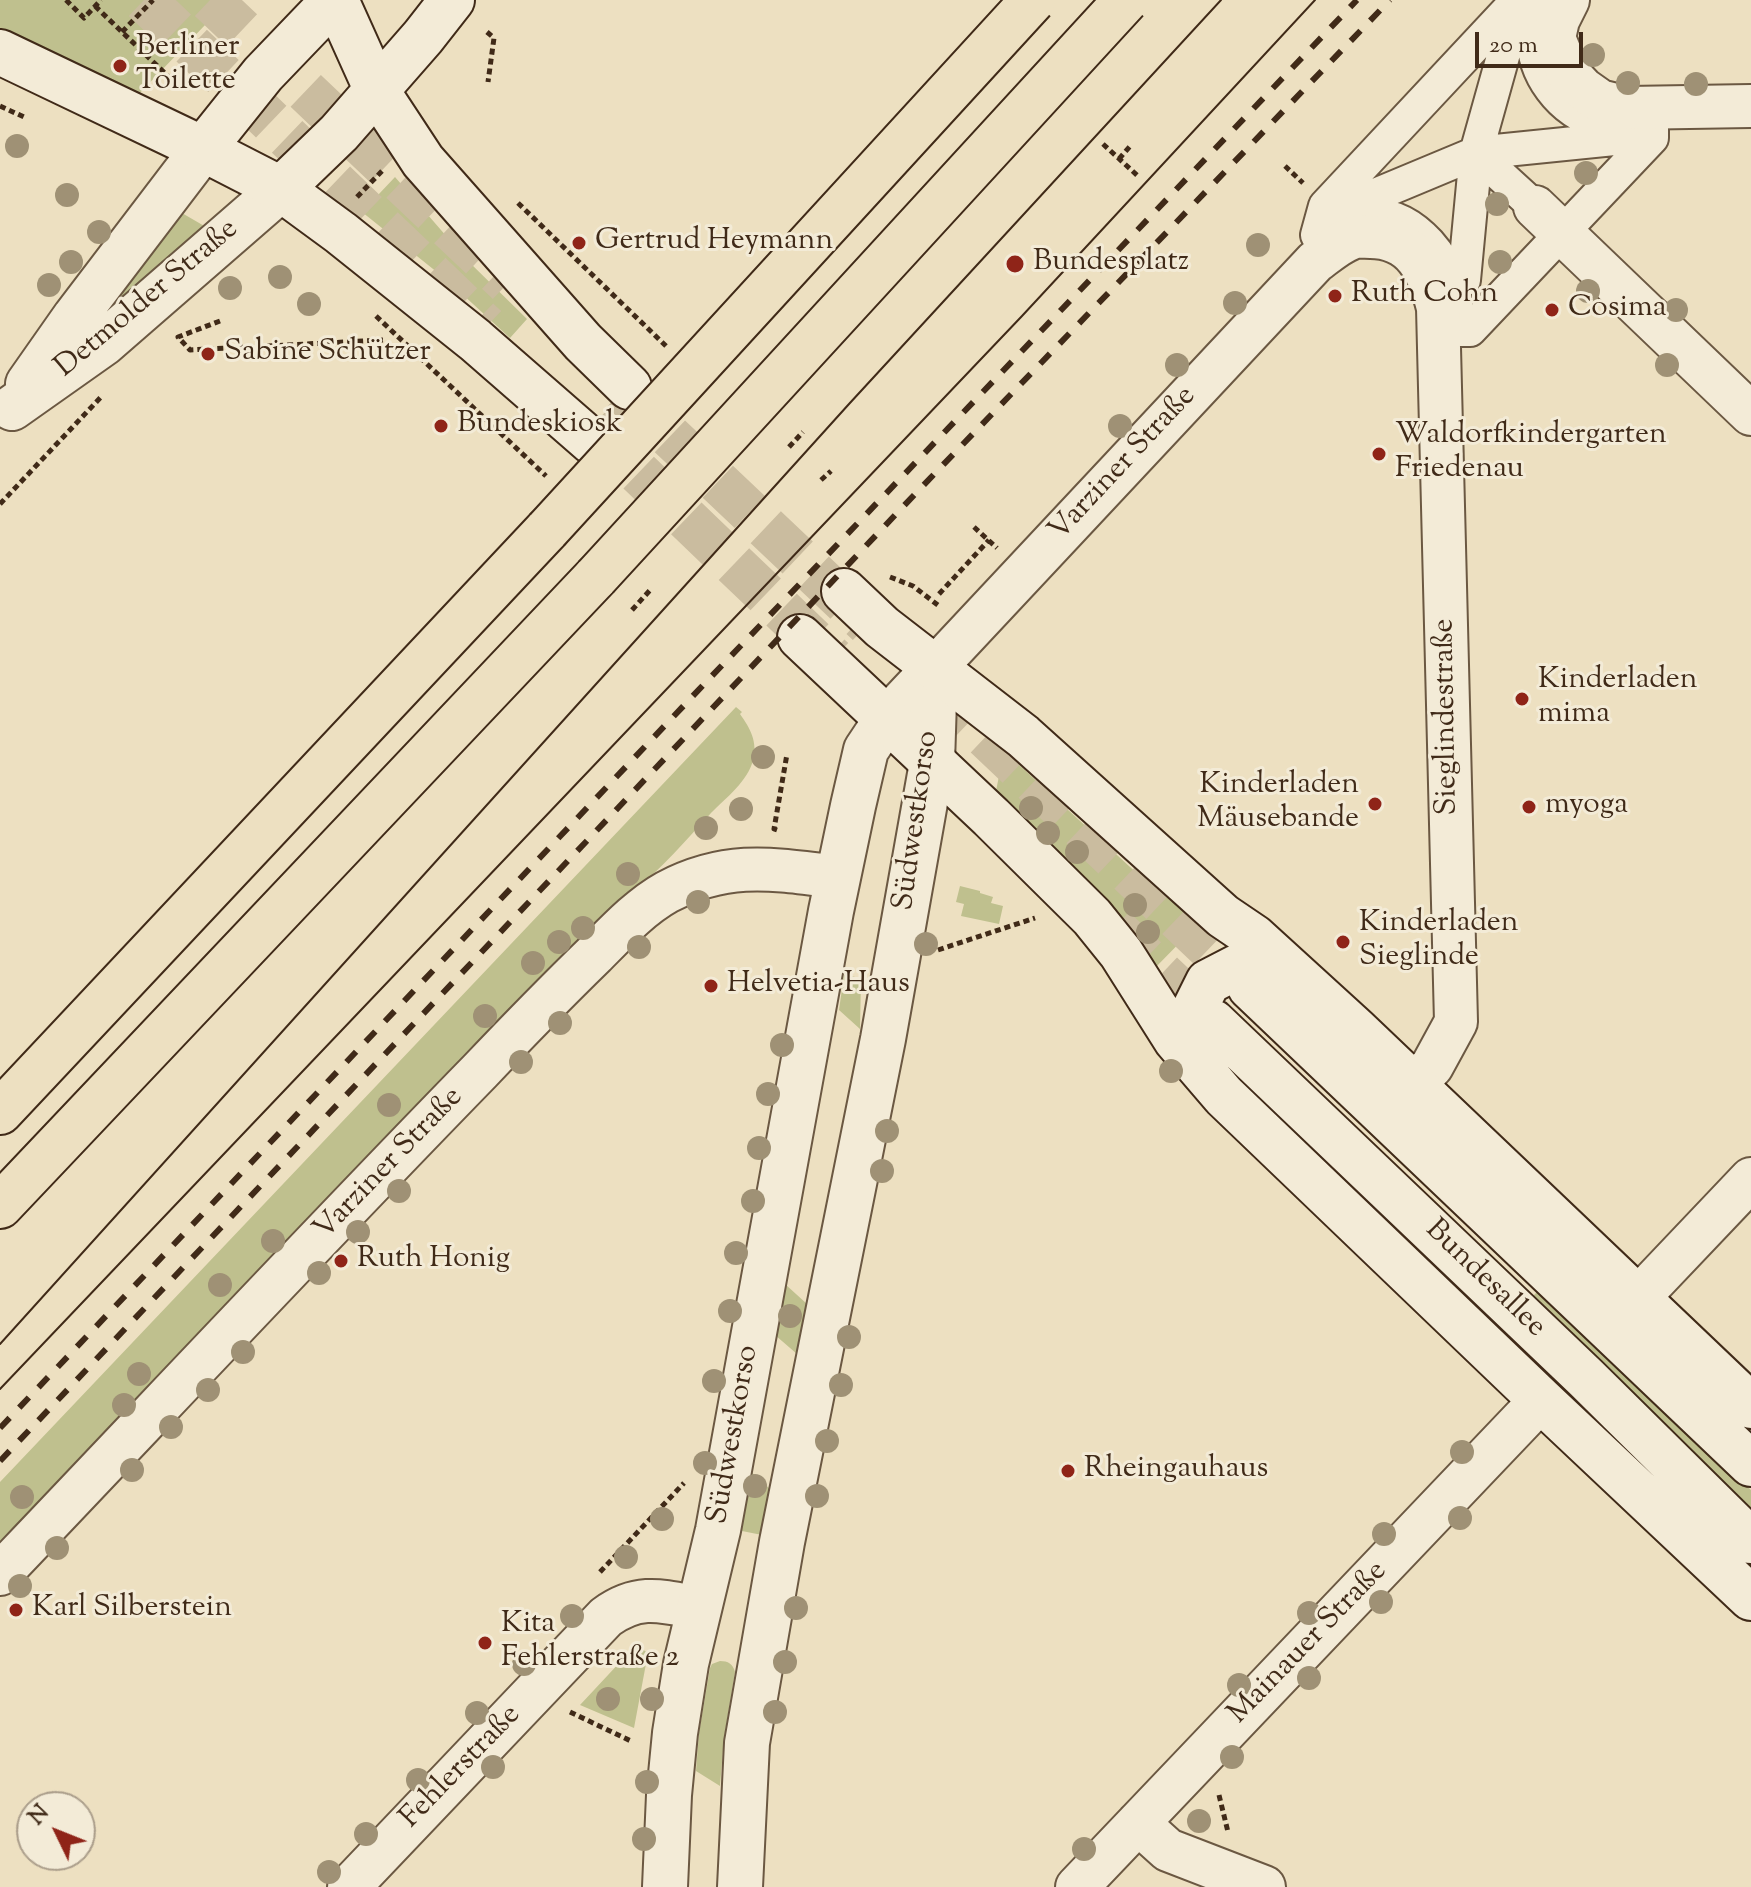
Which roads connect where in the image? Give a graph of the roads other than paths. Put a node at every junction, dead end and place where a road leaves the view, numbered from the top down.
1 (335, 0) edge
2 (452, 0) edge
3 (1033, 0) edge
4 (1126, 0) edge
5 (1568, 0) edge
6 (1525, 4) edge
7 (0, 52) edge
8 (377, 91) junction
9 (1751, 106) edge
10 (1629, 136) junction
11 (203, 149) junction
12 (1476, 153) junction
13 (281, 189) junction
14 (1356, 203) junction
15 (1323, 211) junction
16 (1552, 224) junction
17 (1458, 312) junction
18 (629, 387) tunnel mouth
19 (6, 414) edge
20 (1751, 414) edge
21 (592, 442) tunnel mouth
22 (862, 582) tunnel mouth
23 (800, 637) tunnel mouth
24 (935, 668) junction
25 (886, 720) junction
26 (932, 763) junction
27 (838, 877) junction
28 (1268, 977) junction
29 (1213, 1022) tunnel mouth
30 (1193, 1061) junction
31 (1414, 1085) junction
32 (0, 1112) edge
33 (1751, 1179) edge
34 (0, 1206) edge
35 (1638, 1298) junction
36 (1541, 1400) junction
37 (1751, 1406) edge
38 (1751, 1464) edge
39 (1751, 1541) edge
40 (0, 1574) edge
41 (1751, 1598) edge
42 (699, 1608) junction
43 (768, 1623) junction
44 (1138, 1823) junction
45 (349, 1887) edge
46 (665, 1887) edge
47 (740, 1887) edge
48 (1077, 1887) edge
49 (1264, 1887) edge

1 - 8 main road
1 - 11 main road
2 - 8 main road
3 - 32 highway, bridge
4 - 34 highway, bridge
5 - 9 street
6 - 10 street
6 - 12 street
6 - 15 street
7 - 11 main road
8 - 13 main road
8 - 18 main road
10 - 12 street
10 - 16 street
11 - 13 main road
11 - 19 main road, Detmolder Straße
12 - 14 street
12 - 16 street
12 - 17 street
13 - 19 main road, Detmolder Straße
13 - 21 main road
14 - 15 street
14 - 17 street
15 - 17 street
16 - 17 street
16 - 20 street
17 - 24 street, Varziner Straße
17 - 31 street, Sieglindestraße
22 - 24 main road
23 - 25 main road
24 - 25 main road, Südwestkorso
24 - 26 main road, Südwestkorso
24 - 28 main road
25 - 26 main road
25 - 27 main road, Südwestkorso
26 - 30 main road
26 - 43 main road, Südwestkorso
27 - 40 street, Varziner Straße
27 - 42 main road, Südwestkorso
28 - 30 main road
28 - 31 main road
28 - 38 main road, Bundesallee
29 - 39 main road, Bundesallee
30 - 36 main road
31 - 35 main road
33 - 35 street
35 - 37 main road
36 - 41 main road
36 - 44 street, Mainauer Straße
42 - 43 main road
42 - 45 street, Fehlerstraße
42 - 46 main road, Südwestkorso
43 - 47 main road, Südwestkorso
44 - 48 street, Mainauer Straße
44 - 49 street

